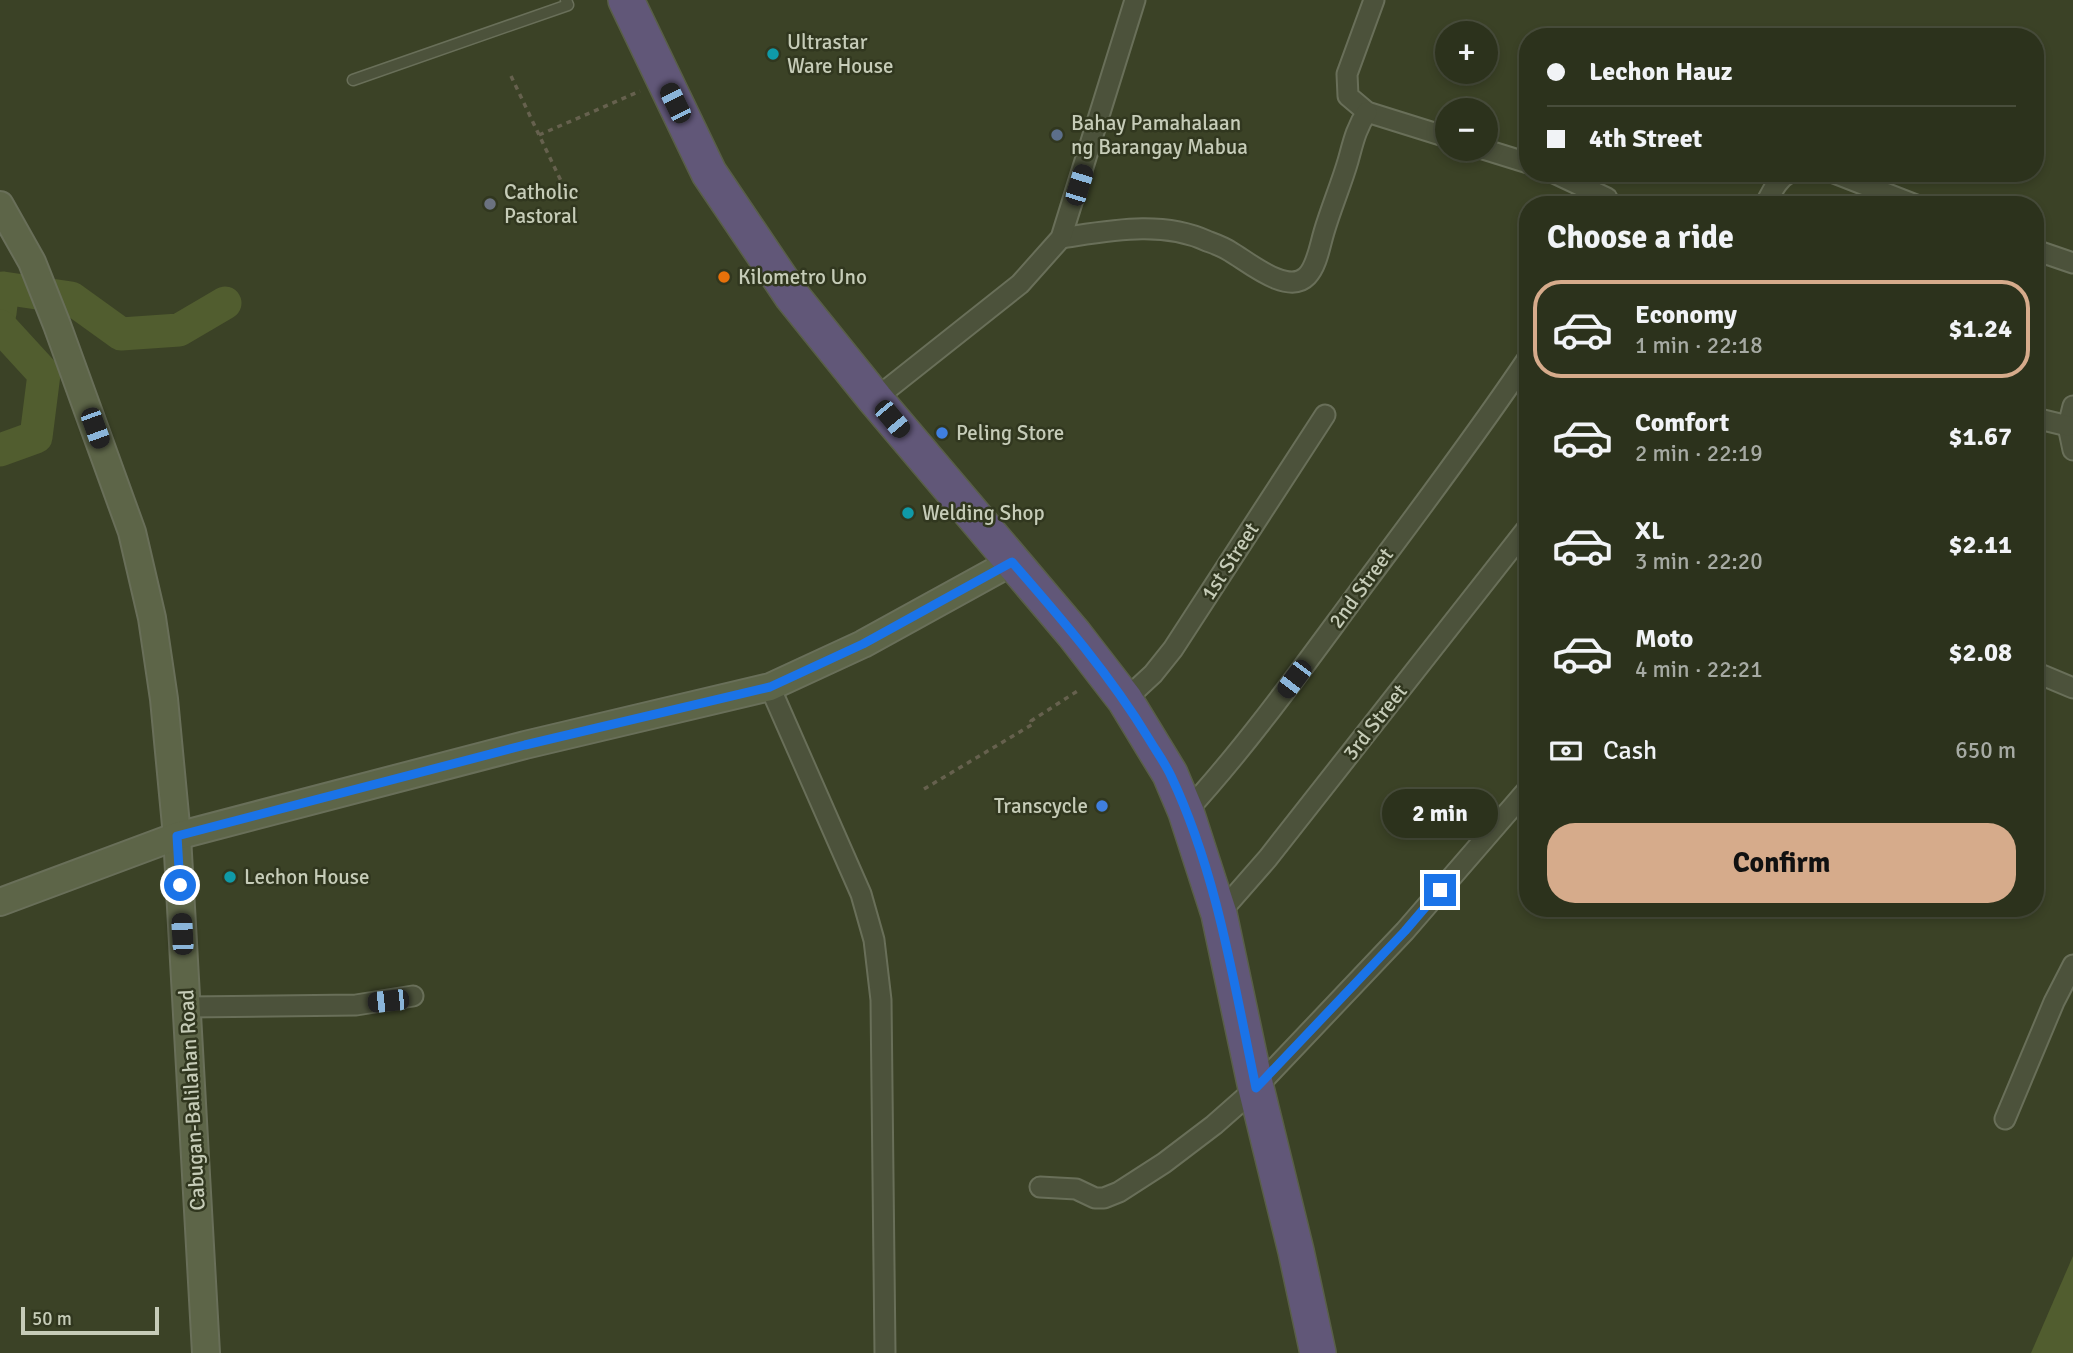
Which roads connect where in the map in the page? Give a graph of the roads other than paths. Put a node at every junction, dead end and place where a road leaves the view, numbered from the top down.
1 (566, 0) edge
2 (626, 0) edge
3 (1135, 0) edge
4 (1374, 0) edge
5 (353, 80) dead end
6 (1367, 112) junction
7 (1435, 133) edge
8 (1498, 154) edge
9 (1519, 160) edge
10 (1573, 182) edge
11 (1857, 182) edge
12 (1603, 196) edge
13 (1893, 196) edge
14 (0, 205) edge
15 (1060, 238) junction
16 (2044, 253) edge
17 (2073, 263) edge
18 (1519, 371) edge
19 (876, 399) junction
20 (2073, 406) edge
21 (1325, 415) dead end
22 (2044, 420) edge
23 (2068, 426) junction
24 (2073, 450) edge
25 (1519, 538) edge
26 (1012, 562) junction
27 (2044, 677) edge
28 (770, 687) junction
29 (2073, 688) edge
30 (1125, 699) junction
31 (1519, 799) edge
32 (1186, 812) junction
33 (177, 836) junction
34 (0, 902) edge
35 (1219, 914) junction
36 (2073, 965) edge
37 (413, 996) dead end
38 (187, 1007) junction
39 (1256, 1088) junction
40 (2006, 1119) dead end
41 (1040, 1187) dead end
42 (206, 1353) edge
43 (885, 1353) edge
44 (1318, 1353) edge

1 - 5 lane
2 - 19 highway
3 - 15 street
4 - 6 street
6 - 7 street
6 - 15 street
8 - 9 street
10 - 12 street
11 - 13 street
14 - 33 street, Cabugan-Balilahan Road
15 - 19 street
16 - 17 street
18 - 32 street, 2nd Street
19 - 26 highway
20 - 23 street
21 - 30 street, 1st Street
22 - 23 street
23 - 24 street
25 - 35 street, 3rd Street
26 - 28 street
26 - 30 highway
27 - 29 street
28 - 33 street
28 - 43 street
30 - 32 highway
31 - 39 street
32 - 35 highway
33 - 34 street
33 - 38 street, Cabugan-Balilahan Road
35 - 39 highway
36 - 40 street
37 - 38 street
38 - 42 street, Cabugan-Balilahan Road
39 - 41 street
39 - 44 highway

